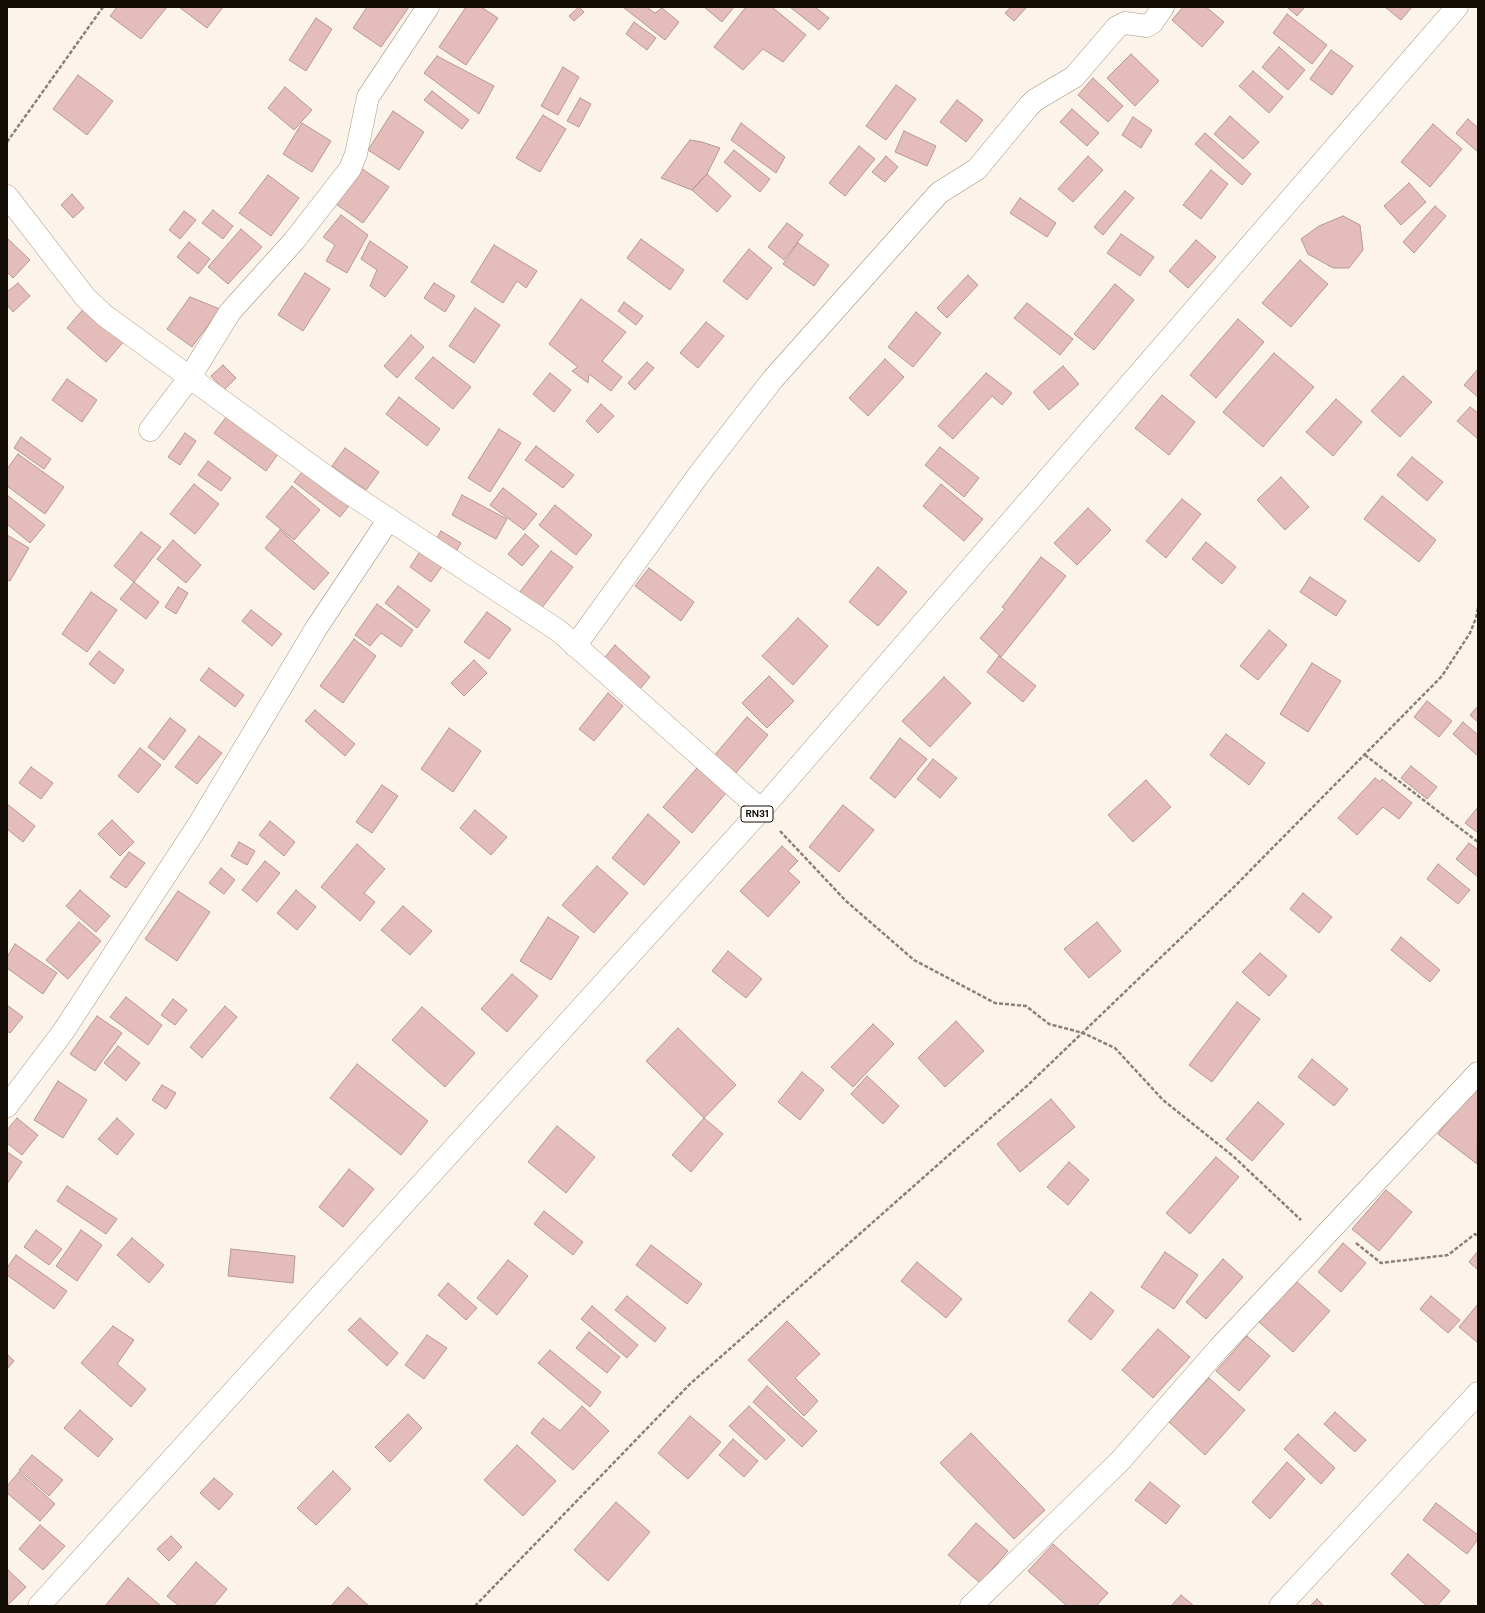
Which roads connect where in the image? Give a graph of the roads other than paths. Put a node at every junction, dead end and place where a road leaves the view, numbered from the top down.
1 (428, 7) edge
2 (1163, 7) edge
3 (1457, 7) edge
4 (7, 196) edge
5 (190, 377) junction
6 (150, 430) dead end
7 (389, 519) junction
8 (575, 646) junction
9 (761, 810) junction
10 (1478, 1073) edge
11 (7, 1106) edge
12 (1478, 1393) edge
13 (39, 1606) edge
14 (971, 1606) edge
15 (1280, 1606) edge

1 - 5 street
2 - 8 street
3 - 9 street, RN31
4 - 5 street
5 - 6 street
5 - 7 street
7 - 8 street
7 - 11 street
8 - 9 street
9 - 13 street, RN31
10 - 14 street
12 - 15 street

